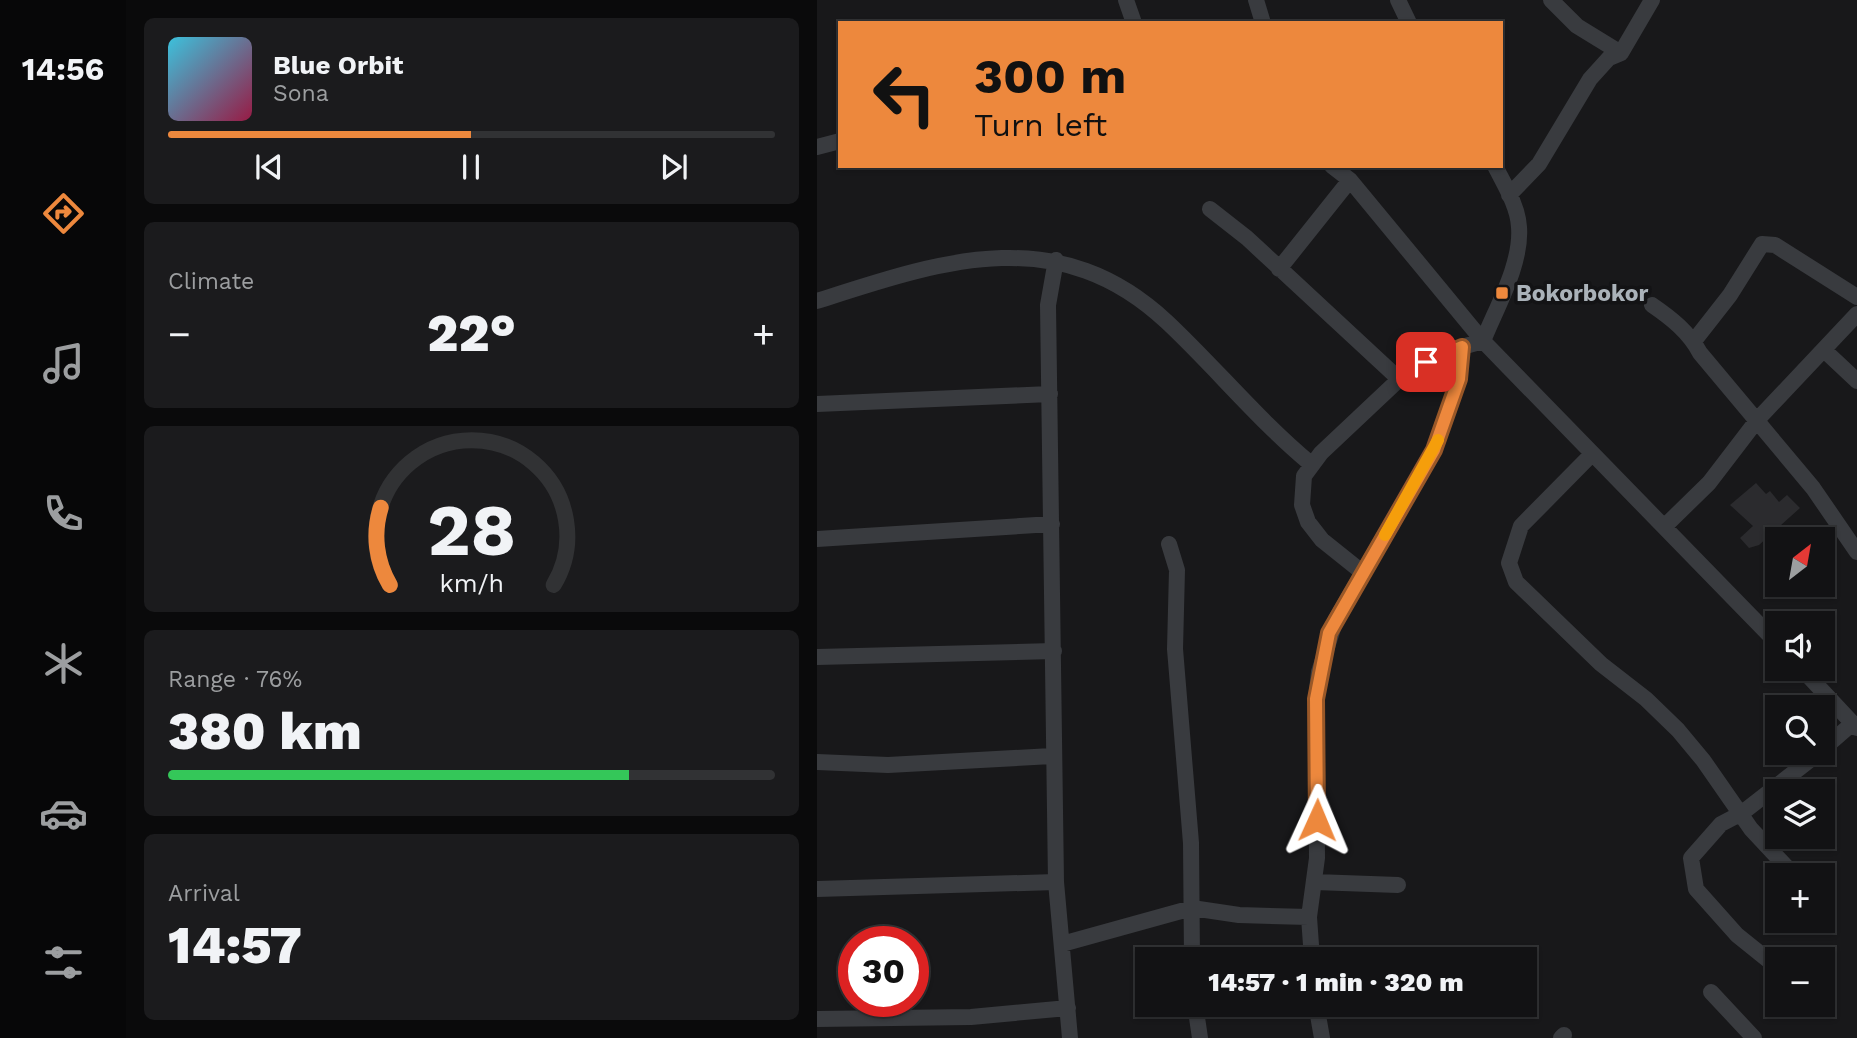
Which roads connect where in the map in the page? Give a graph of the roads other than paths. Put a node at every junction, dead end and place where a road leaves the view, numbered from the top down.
1 (1126, 0) edge
2 (1256, 0) edge
3 (1398, 0) edge
4 (1551, 0) edge
5 (1652, 0) edge
6 (1133, 21) edge
7 (1262, 21) edge
8 (1408, 21) edge
9 (1621, 53) junction
10 (838, 142) edge
11 (817, 147) edge
12 (1335, 168) edge
13 (1496, 168) edge
14 (1350, 180) junction
15 (1509, 195) junction
16 (1210, 209) dead end
17 (1056, 260) junction
18 (1279, 269) junction
19 (1857, 297) edge
20 (817, 301) edge
21 (1652, 305) dead end
22 (1857, 314) edge
23 (1483, 341) junction
24 (1694, 341) junction
25 (1462, 347) junction
26 (1824, 350) junction
27 (1399, 379) junction
28 (1857, 381) edge
29 (1050, 394) junction
30 (817, 404) edge
31 (1758, 419) junction
32 (1592, 454) junction
33 (1311, 464) junction
34 (1052, 524) junction
35 (1665, 526) junction
36 (817, 539) edge
37 (1169, 544) dead end
38 (1857, 552) edge
39 (1362, 572) junction
40 (1765, 630) edge
41 (1054, 651) junction
42 (817, 657) edge
43 (1813, 681) edge
44 (1855, 726) edge
45 (1835, 741) edge
46 (1052, 756) junction
47 (817, 762) edge
48 (1803, 765) edge
49 (1742, 813) junction
50 (1782, 863) edge
51 (1056, 882) junction
52 (1315, 882) junction
53 (1398, 885) dead end
54 (817, 888) edge
55 (1192, 908) junction
56 (1309, 918) junction
57 (1062, 944) junction
58 (1192, 947) edge
59 (1311, 947) edge
60 (1765, 958) edge
61 (1711, 992) dead end
62 (1068, 1009) junction
63 (1197, 1017) edge
64 (1318, 1017) edge
65 (817, 1019) edge
66 (1070, 1038) edge
67 (1200, 1038) edge
68 (1322, 1038) edge
69 (1754, 1038) edge

1 - 6 street
2 - 7 street
3 - 8 street
4 - 9 street
5 - 9 street
9 - 15 street
10 - 11 street
12 - 14 street
13 - 15 street
14 - 18 street
14 - 23 street
15 - 23 street
16 - 18 street
17 - 20 street
17 - 29 street
17 - 33 street
18 - 27 street
19 - 24 street
21 - 24 street
22 - 26 street
23 - 25 street
23 - 32 street
24 - 31 street
25 - 27 street
25 - 39 street
26 - 28 street
26 - 31 street
27 - 33 street
29 - 30 street
29 - 34 street
31 - 35 street
31 - 38 street
32 - 35 street
32 - 49 street
33 - 39 street
34 - 36 street
34 - 41 street
35 - 40 street
37 - 55 street
39 - 52 street
41 - 42 street
41 - 46 street
43 - 44 street
44 - 45 street
46 - 47 street
46 - 51 street
48 - 49 street
49 - 50 street
49 - 60 street
51 - 54 street
51 - 57 street
52 - 53 street
52 - 56 street
55 - 56 street
55 - 57 street
55 - 58 street
56 - 59 street
57 - 62 street
61 - 69 street
62 - 65 street
62 - 66 street
63 - 67 street
64 - 68 street

